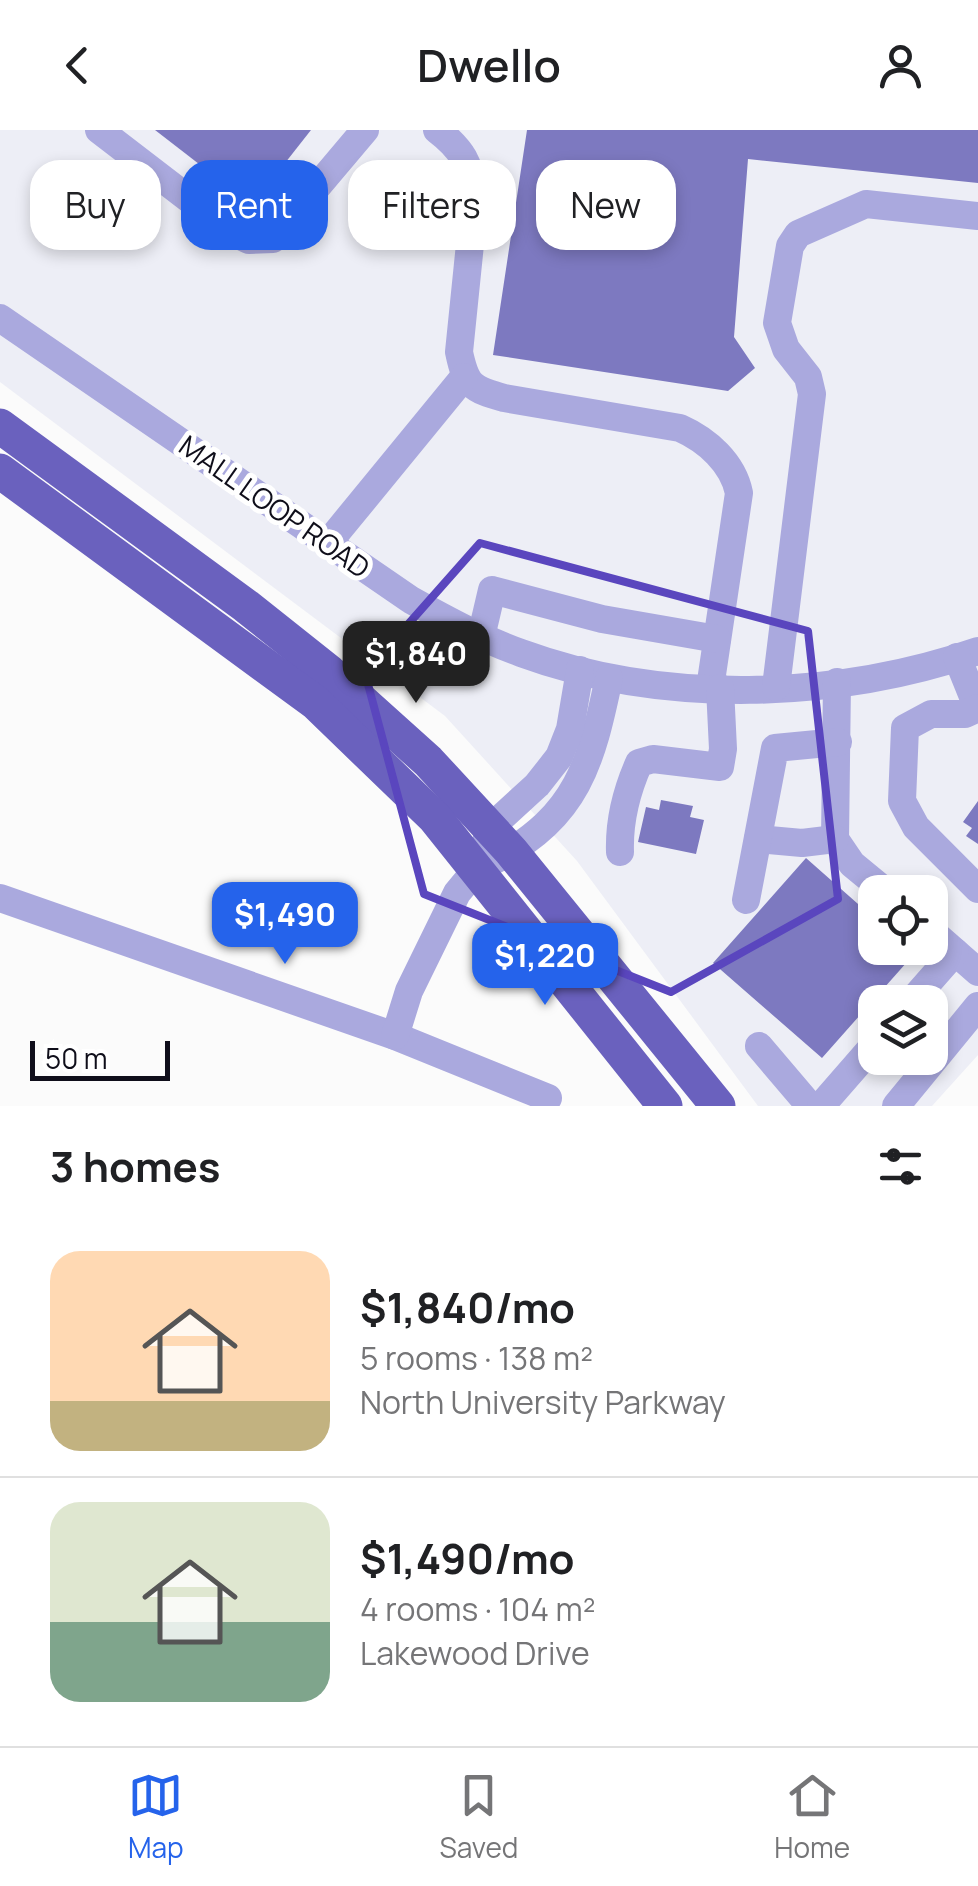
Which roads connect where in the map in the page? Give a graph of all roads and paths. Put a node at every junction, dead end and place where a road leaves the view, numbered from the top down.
1 (99, 130) edge
2 (365, 130) edge
3 (436, 130) edge
4 (978, 216) edge
5 (0, 318) edge
6 (464, 376) junction
7 (0, 426) edge
8 (0, 471) edge
9 (328, 543) junction
10 (480, 636) junction
11 (716, 640) junction
12 (967, 654) edge
13 (580, 670) junction
14 (610, 678) junction
15 (837, 682) junction
16 (776, 687) junction
17 (715, 688) junction
18 (978, 709) edge
19 (838, 742) junction
20 (501, 839) junction
21 (758, 839) junction
22 (835, 839) junction
23 (620, 852) dead end
24 (476, 870) junction
25 (865, 875) edge
26 (978, 889) edge
27 (0, 898) edge
28 (746, 900) dead end
29 (948, 946) edge
30 (955, 952) junction
31 (978, 972) edge
32 (926, 985) edge
33 (978, 1006) edge
34 (395, 1036) junction
35 (759, 1046) dead end
36 (858, 1064) edge
37 (508, 1096) edge
38 (548, 1098) dead end
39 (666, 1106) edge
40 (718, 1106) edge
41 (810, 1106) edge
42 (821, 1106) edge
43 (896, 1106) edge

1 - 2 street
3 - 6 street
4 - 16 street
5 - 9 street, MALL LOOP ROAD
6 - 9 street
6 - 11 street
7 - 20 main road
8 - 24 main road
9 - 10 street, MALL LOOP ROAD
10 - 11 street
10 - 13 street, MALL LOOP ROAD
11 - 17 street
12 - 15 street, MALL LOOP ROAD
12 - 18 street
13 - 14 street, MALL LOOP ROAD
13 - 20 street
14 - 17 street, MALL LOOP ROAD
14 - 20 street
15 - 16 street, MALL LOOP ROAD
15 - 19 street
16 - 17 street, MALL LOOP ROAD
17 - 23 street
18 - 26 street
19 - 21 street
19 - 22 street
20 - 24 street
20 - 40 main road
21 - 22 street
21 - 28 street
22 - 25 street
24 - 34 street
24 - 39 main road
27 - 34 street
29 - 30 street
30 - 31 street
30 - 32 street
33 - 43 street
34 - 37 street
35 - 41 street
36 - 42 street
37 - 38 street

